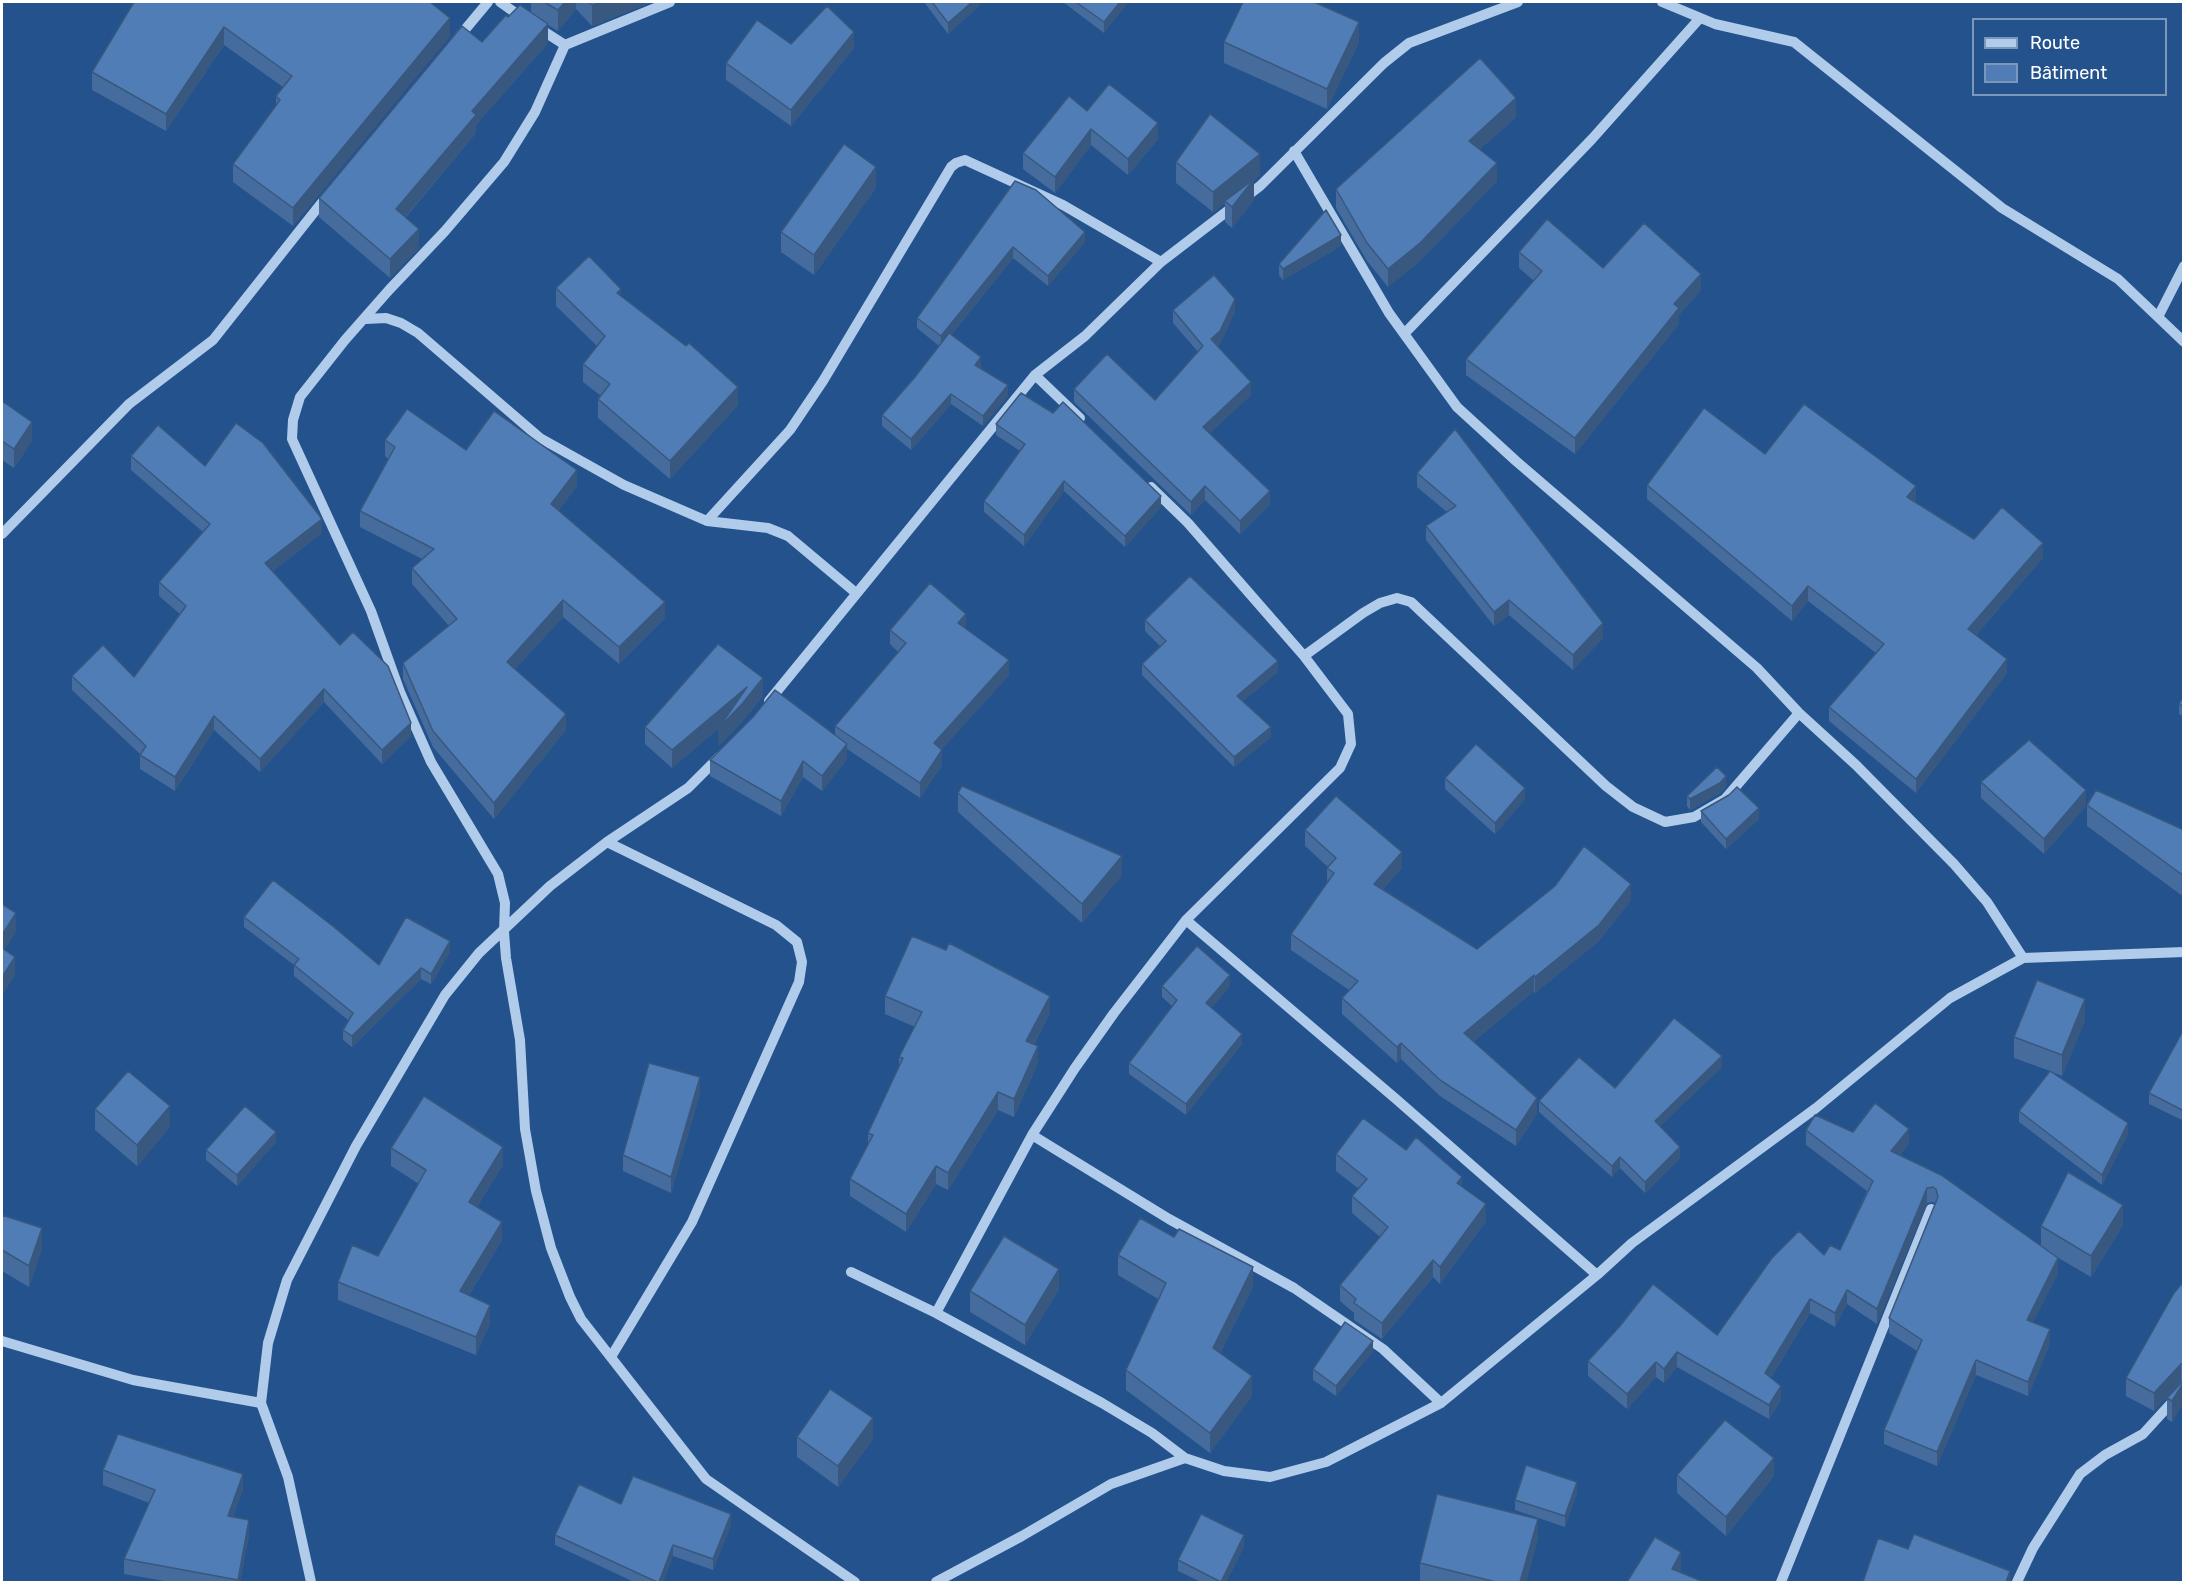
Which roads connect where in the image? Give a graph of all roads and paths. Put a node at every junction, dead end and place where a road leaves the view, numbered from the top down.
1 (488, 2) edge
2 (500, 2) edge
3 (670, 2) edge
4 (1518, 2) edge
5 (1662, 2) edge
6 (1700, 18) junction
7 (452, 45) edge
8 (565, 45) junction
9 (1294, 151) junction
10 (337, 184) edge
11 (1161, 262) junction
12 (2184, 266) edge
13 (2158, 317) junction
14 (365, 319) junction
15 (1404, 334) junction
16 (2184, 342) edge
17 (1035, 375) junction
18 (1086, 424) edge
19 (1145, 482) edge
20 (707, 521) junction
21 (2, 534) edge
22 (855, 593) junction
23 (1304, 656) junction
24 (763, 709) edge
25 (1799, 713) junction
26 (726, 750) edge
27 (607, 842) junction
28 (1186, 920) junction
29 (504, 932) junction
30 (2184, 952) edge
31 (2023, 958) junction
32 (1032, 1135) junction
33 (1930, 1209) edge
34 (851, 1272) dead end
35 (1597, 1275) junction
36 (936, 1313) junction
37 (2, 1341) edge
38 (611, 1357) junction
39 (2184, 1389) edge
40 (1441, 1402) junction
41 (261, 1403) junction
42 (1185, 1458) junction
43 (310, 1582) edge
44 (855, 1582) edge
45 (936, 1582) edge
46 (1780, 1582) edge
47 (2017, 1582) edge

1 - 7 street
2 - 8 street
3 - 8 street
4 - 9 street
5 - 6 street
6 - 13 street
6 - 15 street
8 - 14 street
9 - 11 street
9 - 15 street
10 - 21 street
11 - 17 street
11 - 20 street
12 - 13 street
13 - 16 street
14 - 20 street
14 - 29 street
15 - 25 street
17 - 18 street
17 - 22 street
19 - 23 street
20 - 22 street
22 - 24 street
23 - 25 street
23 - 28 street
25 - 31 street
26 - 27 street
27 - 29 street
27 - 38 street
28 - 32 street
28 - 35 street
29 - 38 street
29 - 41 street
30 - 31 street
31 - 35 street
32 - 36 street
32 - 40 street
33 - 46 street
34 - 36 street
35 - 40 street
36 - 42 street
37 - 41 street
38 - 44 street
39 - 47 street
40 - 42 street
41 - 43 street
42 - 45 street

